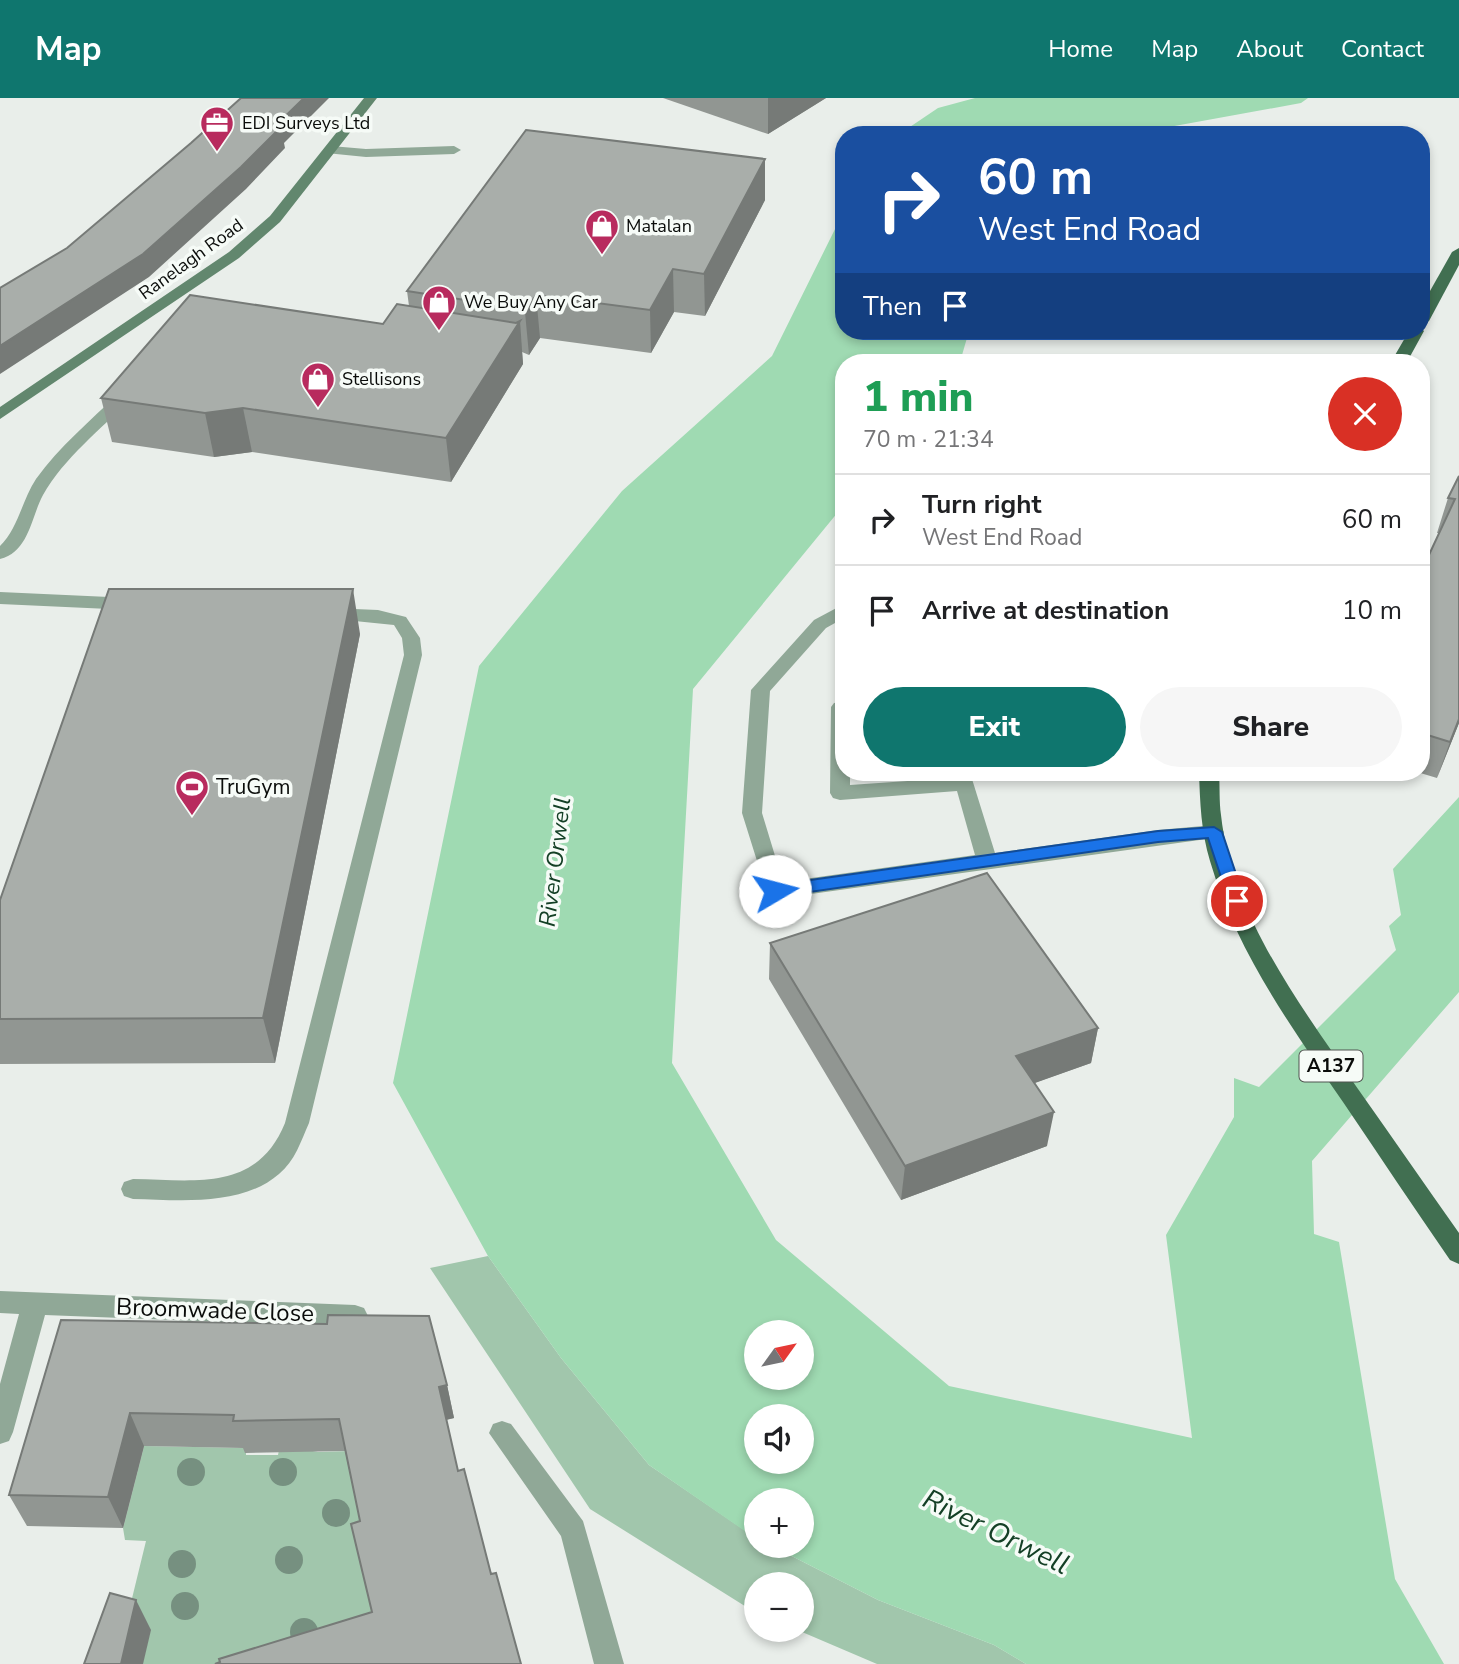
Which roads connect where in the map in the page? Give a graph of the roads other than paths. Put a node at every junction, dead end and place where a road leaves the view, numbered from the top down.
1 (371, 98) edge
2 (331, 150) junction
3 (454, 150) dead end
4 (1459, 252) edge
5 (1430, 305) edge
6 (136, 384) edge
7 (0, 414) edge
8 (0, 554) edge
9 (0, 598) edge
10 (155, 605) edge
11 (309, 613) edge
12 (835, 615) edge
13 (840, 781) edge
14 (942, 781) edge
15 (969, 781) edge
16 (1210, 781) edge
17 (1214, 832) junction
18 (988, 862) junction
19 (133, 1189) dead end
20 (1459, 1253) edge
21 (0, 1302) edge
22 (36, 1303) junction
23 (376, 1317) edge
24 (0, 1432) edge
25 (502, 1433) dead end
26 (609, 1664) edge

1 - 2 main road, Ranelagh Road
2 - 3 street
2 - 7 main road, Ranelagh Road
4 - 5 main road
6 - 8 street
9 - 10 street
11 - 19 street
12 - 18 street
13 - 14 street
15 - 18 street
16 - 17 main road, A137
17 - 18 street
17 - 20 main road, A137
21 - 22 street, Broomwade Close
22 - 23 street, Broomwade Close
22 - 24 street
25 - 26 street

